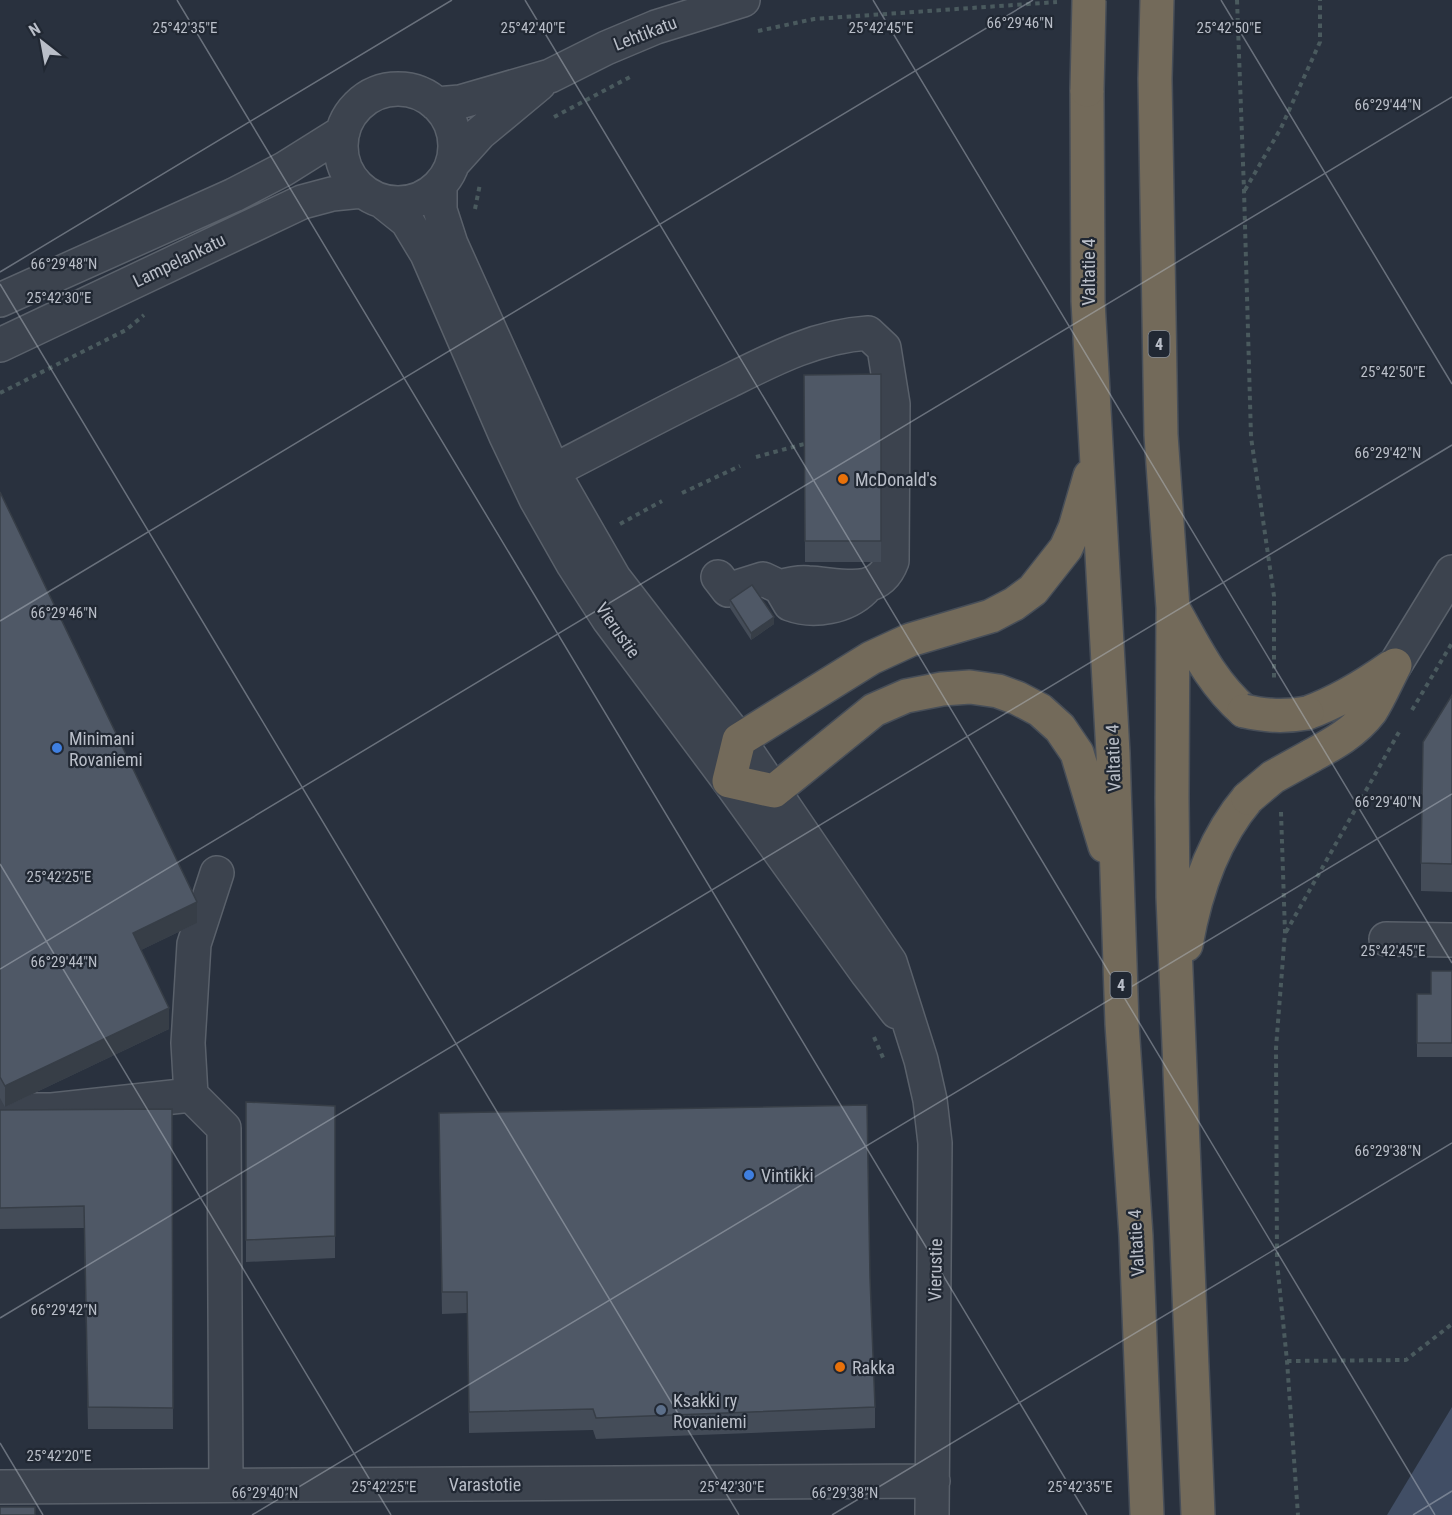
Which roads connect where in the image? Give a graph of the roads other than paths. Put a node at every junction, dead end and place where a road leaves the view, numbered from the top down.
1 (743, 0) edge
2 (1157, 0) edge
3 (1078, 1) edge
4 (550, 76) junction
5 (436, 104) junction
6 (343, 132) junction
7 (458, 176) junction
8 (372, 196) junction
9 (0, 300) edge
10 (0, 345) edge
11 (1096, 456) junction
12 (553, 471) junction
13 (1452, 572) edge
14 (718, 577) dead end
15 (1173, 608) junction
16 (1395, 665) junction
17 (739, 740) junction
18 (729, 781) junction
19 (774, 791) junction
20 (217, 873) dead end
21 (1118, 888) junction
22 (1386, 939) dead end
23 (1452, 940) edge
24 (1177, 1000) junction
25 (910, 1027) junction
26 (191, 1095) junction
27 (0, 1110) edge
28 (933, 1481) junction
29 (226, 1485) junction
30 (0, 1487) edge
31 (932, 1515) edge
32 (1147, 1515) edge
33 (1198, 1515) edge

1 - 4 street, Lehtikatu
2 - 15 highway, 4
3 - 11 highway, Valtatie 4 / 4, bridge
4 - 5 street, Lehtikatu
4 - 7 street, Lehtikatu
5 - 6 street
5 - 7 street
6 - 8 street
6 - 9 street, Lampelankatu
7 - 8 street
7 - 12 street, Vierustie
8 - 10 street, Lampelankatu
8 - 18 street, Vierustie
11 - 17 highway
11 - 21 highway, Valtatie 4 / 4
12 - 14 street
12 - 17 street, Vierustie
13 - 16 street
15 - 16 highway, bridge
15 - 24 highway, 4
16 - 24 highway, bridge
17 - 18 highway
17 - 19 street, Vierustie
18 - 19 highway
18 - 25 street, Vierustie
19 - 21 highway
19 - 25 street, Vierustie
20 - 26 street
21 - 32 highway, Valtatie 4 / 4
22 - 23 street
24 - 33 highway, 4
25 - 28 street, Vierustie
26 - 27 street
26 - 29 street
28 - 29 street, Varastotie
28 - 31 street, Vierustie
29 - 30 street, Varastotie

